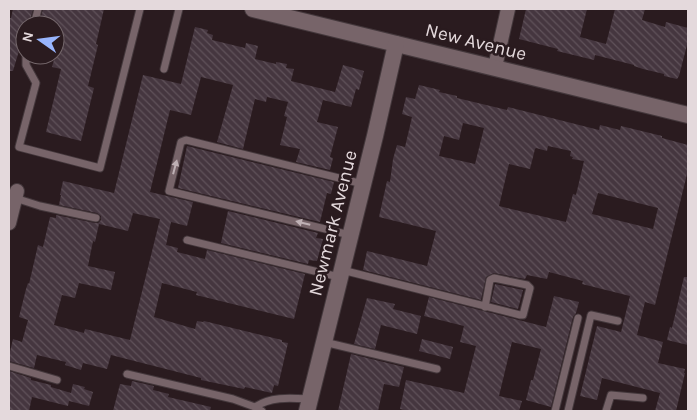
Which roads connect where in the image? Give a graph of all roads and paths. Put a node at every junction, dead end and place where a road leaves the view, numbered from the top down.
1 (140, 9) edge
2 (179, 9) edge
3 (253, 9) edge
4 (508, 9) edge
5 (299, 14) edge
6 (396, 44) junction
7 (26, 65) edge
8 (494, 67) junction
9 (164, 69) dead end
10 (688, 115) edge
11 (363, 184) junction
12 (16, 194) joint
13 (96, 218) dead end
14 (9, 223) edge
15 (350, 235) junction
16 (187, 240) dead end
17 (341, 274) junction
18 (485, 307) junction
19 (578, 318) dead end
20 (618, 321) dead end
21 (324, 342) junction
22 (9, 366) edge
23 (437, 369) dead end
24 (127, 374) dead end
25 (57, 380) dead end
26 (643, 398) dead end
27 (308, 405) edge
28 (259, 409) edge
29 (555, 411) edge
30 (568, 411) edge
31 (606, 411) edge

1 - 7 lane
2 - 9 lane
3 - 5 street, New Avenue
4 - 8 street
5 - 6 street, New Avenue
6 - 8 street, New Avenue
6 - 11 street, Newmark Avenue
8 - 10 street, New Avenue
11 - 15 street, Newmark Avenue
15 -> 11 lane
12 - 13 lane
12 - 14 street
15 - 17 street, Newmark Avenue
16 - 17 lane
17 - 18 lane
17 - 21 street, Newmark Avenue
18 - 18 lane
19 - 29 lane
20 - 30 lane
21 - 23 lane
21 - 27 street, Newmark Avenue
22 - 25 lane
24 - 28 lane
26 - 31 lane
27 - 28 lane

